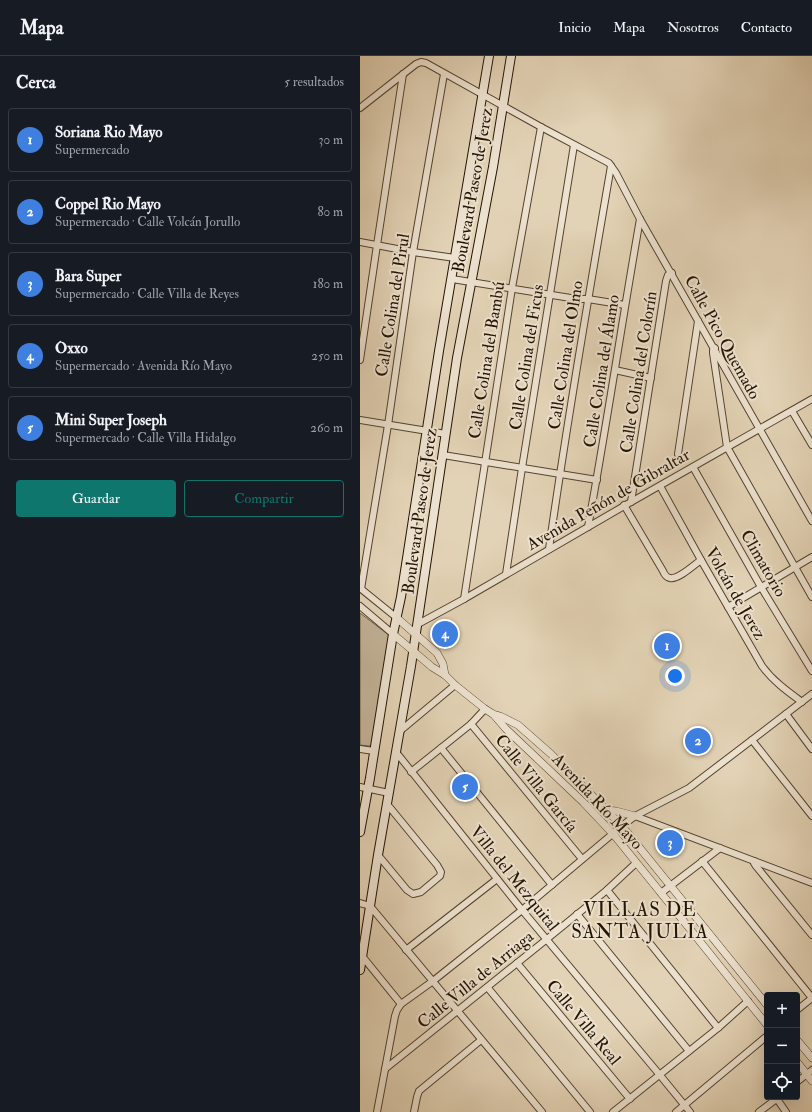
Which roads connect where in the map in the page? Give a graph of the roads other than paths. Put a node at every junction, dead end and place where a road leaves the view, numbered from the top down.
1 (489, 56) edge
2 (511, 56) edge
3 (404, 74) junction
4 (444, 74) junction
5 (482, 95) junction
6 (503, 106) junction
7 (360, 109) edge
8 (541, 127) junction
9 (574, 145) junction
10 (611, 166) junction
11 (640, 219) junction
12 (360, 242) edge
13 (377, 245) junction
14 (413, 252) junction
15 (455, 258) junction
16 (672, 273) junction
17 (452, 279) junction
18 (471, 282) junction
19 (512, 288) junction
20 (550, 294) junction
21 (588, 299) junction
22 (625, 305) junction
23 (698, 321) junction
24 (714, 348) junction
25 (360, 360) edge
26 (615, 370) junction
27 (651, 378) junction
28 (812, 400) edge
29 (792, 411) junction
30 (360, 420) edge
31 (388, 424) junction
32 (759, 429) junction
33 (426, 431) junction
34 (446, 434) junction
35 (812, 444) edge
36 (727, 447) junction
37 (678, 454) dead end
38 (443, 456) junction
39 (484, 462) junction
40 (693, 467) junction
41 (522, 468) junction
42 (560, 474) junction
43 (597, 480) junction
44 (660, 486) junction
45 (631, 502) junction
46 (624, 506) junction
47 (812, 521) edge
48 (588, 527) junction
49 (549, 549) junction
50 (812, 557) edge
51 (701, 560) junction
52 (796, 567) junction
53 (506, 574) junction
54 (761, 587) junction
55 (360, 589) edge
56 (812, 596) edge
57 (464, 599) junction
58 (360, 606) edge
59 (728, 606) junction
60 (396, 618) junction
61 (418, 624) junction
62 (393, 634) junction
63 (416, 635) junction
64 (413, 651) junction
65 (812, 671) edge
66 (445, 674) junction
67 (455, 685) junction
68 (812, 694) edge
69 (802, 702) junction
70 (485, 710) junction
71 (493, 714) junction
72 (786, 714) junction
73 (471, 724) junction
74 (400, 731) junction
75 (752, 740) junction
76 (441, 748) junction
77 (360, 749) edge
78 (812, 749) edge
79 (374, 751) junction
80 (396, 752) junction
81 (411, 772) junction
82 (364, 788) edge
83 (389, 792) junction
84 (387, 804) junction
85 (606, 810) junction
86 (635, 816) junction
87 (812, 816) edge
88 (622, 826) junction
89 (360, 828) edge
90 (613, 834) junction
91 (720, 848) junction
92 (378, 855) junction
93 (582, 859) junction
94 (702, 861) junction
95 (754, 861) junction
96 (636, 863) junction
97 (496, 879) junction
98 (812, 883) edge
99 (552, 884) junction
100 (671, 886) junction
101 (607, 890) junction
102 (661, 893) junction
103 (360, 903) edge
104 (370, 906) junction
105 (522, 910) junction
106 (577, 914) junction
107 (812, 935) edge
108 (547, 939) junction
109 (406, 950) junction
110 (362, 956) junction
111 (517, 963) junction
112 (360, 970) edge
113 (433, 981) junction
114 (488, 988) junction
115 (812, 998) edge
116 (764, 1000) edge
117 (748, 1001) junction
118 (401, 1004) junction
119 (800, 1008) edge
120 (457, 1011) junction
121 (764, 1021) edge
122 (718, 1028) junction
123 (764, 1038) edge
124 (481, 1040) junction
125 (800, 1044) edge
126 (689, 1051) junction
127 (812, 1058) edge
128 (800, 1064) edge
129 (385, 1069) junction
130 (810, 1072) edge
131 (660, 1074) junction
132 (800, 1080) edge
133 (812, 1081) edge
134 (630, 1099) junction
135 (775, 1100) edge
136 (779, 1100) edge
137 (684, 1105) junction
138 (377, 1112) edge
139 (414, 1112) edge
140 (542, 1112) edge
141 (590, 1112) edge
142 (613, 1112) edge
143 (676, 1112) edge
144 (690, 1112) edge
145 (759, 1112) edge
146 (786, 1112) edge

1 - 5 main road, Boulevard Paseo de Jerez
2 - 6 main road, Boulevard Paseo de Jerez
3 - 4 street
3 - 7 street
3 - 13 street
4 - 5 street
4 - 14 street, Calle Colina del Pirul
5 - 6 street
5 - 15 main road, Boulevard Paseo de Jerez
6 - 8 street
6 - 18 main road, Boulevard Paseo de Jerez
8 - 9 street
8 - 19 street, Calle Colina del Bambú
9 - 10 street
9 - 20 street, Calle Colina del Ficus
10 - 11 street, Calle Pico Quemado
10 - 21 street, Calle Colina del Olmo
11 - 16 street, Calle Pico Quemado
11 - 22 street, Calle Colina del Álamo
12 - 13 street
13 - 14 street
13 - 25 street
14 - 15 street
14 - 31 street, Calle Colina del Pirul
15 - 17 main road, Boulevard Paseo de Jerez
16 - 23 street, Calle Pico Quemado
16 - 27 street, Calle Colina del Colorín
17 - 18 street
17 - 33 main road, Boulevard Paseo de Jerez
18 - 19 street
18 - 34 main road, Boulevard Paseo de Jerez
19 - 20 street
19 - 39 street, Calle Colina del Bambú
20 - 21 street
20 - 41 street, Calle Colina del Ficus
21 - 22 street
21 - 42 street, Calle Colina del Olmo
22 - 26 street, Calle Colina del Álamo
23 - 24 street, Calle Pico Quemado
23 - 37 street
24 - 32 street, Calle Pico Quemado
24 - 36 street
26 - 27 street
26 - 43 street, Calle Colina del Álamo
27 - 45 street, Calle Colina del Colorín
28 - 29 street, Avenida Peñón de Gibraltar
29 - 32 street, Avenida Peñón de Gibraltar
29 - 35 street
30 - 31 street
31 - 33 street
31 - 55 street, Calle Colina del Pirul
32 - 36 street, Avenida Peñón de Gibraltar
32 - 47 street, Calle Pico Quemado
33 - 34 street
33 - 60 main road, Boulevard Paseo de Jerez
34 - 38 main road, Boulevard Paseo de Jerez
36 - 40 street, Avenida Peñón de Gibraltar
36 - 52 street
38 - 39 street
38 - 61 main road, Boulevard Paseo de Jerez
39 - 41 street
39 - 57 street, Calle Colina del Bambú
40 - 44 street, Avenida Peñón de Gibraltar
40 - 54 street, Climatorio
41 - 42 street
41 - 53 street, Calle Colina del Ficus
42 - 43 street
42 - 49 street, Calle Colina del Olmo
43 - 48 street, Calle Colina del Álamo
44 - 45 street, Avenida Peñón de Gibraltar
44 - 51 street, Volcán de Jerez
45 - 46 street, Avenida Peñón de Gibraltar
46 - 48 street, Avenida Peñón de Gibraltar
46 - 51 street
48 - 49 street, Avenida Peñón de Gibraltar
49 - 53 street, Avenida Peñón de Gibraltar
50 - 52 street
51 - 59 street, Volcán de Jerez
52 - 54 street
52 - 56 street
53 - 57 street, Avenida Peñón de Gibraltar
54 - 59 street
54 - 65 street, Climatorio
55 - 60 street, Avenida Río Mayo
57 - 61 street, Avenida Peñón de Gibraltar
58 - 62 street, Avenida Río Mayo
59 - 69 street, Volcán de Jerez
60 - 62 main road, Boulevard Paseo de Jerez
60 - 63 street, Avenida Río Mayo
61 - 63 main road, Boulevard Paseo de Jerez
62 - 64 street, Avenida Río Mayo
62 - 79 main road, Boulevard Paseo de Jerez
63 - 64 main road, Boulevard Paseo de Jerez
63 - 66 street, Avenida Río Mayo
64 - 66 street, Avenida Río Mayo
64 - 74 main road, Boulevard Paseo de Jerez
66 - 67 street, Avenida Río Mayo
67 - 70 street, Avenida Río Mayo
67 - 74 street
68 - 69 street
69 - 72 street
70 - 71 street, Avenida Río Mayo
70 - 73 street
71 - 85 street, Avenida Río Mayo
71 - 90 street, Avenida Río Mayo
72 - 75 street
72 - 78 street
73 - 76 street
73 - 93 street, Calle Villa García
74 - 80 main road, Boulevard Paseo de Jerez
75 - 86 street
75 - 87 street
76 - 81 street
76 - 99 street
77 - 79 street
79 - 82 main road, Boulevard Paseo de Jerez
80 - 81 street, Villa del Mezquital
80 - 83 main road, Boulevard Paseo de Jerez
81 - 97 street, Villa del Mezquital
82 - 83 street
82 - 89 main road, Boulevard Paseo de Jerez
83 - 84 main road, Boulevard Paseo de Jerez
84 - 92 main road, Boulevard Paseo de Jerez
84 - 92 street
85 - 86 street
85 - 88 street, Avenida Río Mayo
86 - 88 street
86 - 91 street
88 - 90 street
88 - 100 street, Avenida Río Mayo
90 - 93 street
90 - 96 street, Avenida Río Mayo
91 - 94 street
91 - 95 street
92 - 104 main road, Boulevard Paseo de Jerez
93 - 99 street
94 - 100 street
94 - 115 street
95 - 98 street
95 - 107 street
96 - 101 street, Calle Villa de Arriaga
96 - 102 street, Avenida Río Mayo
97 - 105 street, Villa del Mezquital
97 - 109 street
99 - 105 street
100 - 102 street
100 - 116 street, Avenida Río Mayo
101 - 106 street, Calle Villa de Arriaga
101 - 122 street
102 - 117 street, Avenida Río Mayo
103 - 104 street
104 - 109 street
104 - 110 main road, Boulevard Paseo de Jerez
105 - 108 street, Villa del Mezquital
105 - 113 street
106 - 108 street, Calle Villa de Arriaga
106 - 126 street
108 - 111 street, Calle Villa de Arriaga
108 - 131 street, Villa del Mezquital
109 - 113 street
110 - 112 main road, Boulevard Paseo de Jerez
110 - 118 street
111 - 114 street, Calle Villa de Arriaga
111 - 134 street, Calle Villa Real
113 - 118 street
113 - 120 street
114 - 120 street, Calle Villa de Arriaga
114 - 141 street
115 - 119 street
117 - 121 street, Avenida Río Mayo
117 - 122 street
118 - 129 street
120 - 124 street
120 - 129 street, Calle Villa de Arriaga
122 - 126 street
123 - 137 street
124 - 139 street
124 - 140 street
125 - 127 street
126 - 131 street
128 - 130 street
129 - 138 street
130 - 132 street
130 - 133 street
131 - 134 street
131 - 137 street, Villa del Mezquital
134 - 142 street
135 - 145 street
136 - 146 street
137 - 143 street
137 - 144 street, Villa del Mezquital

